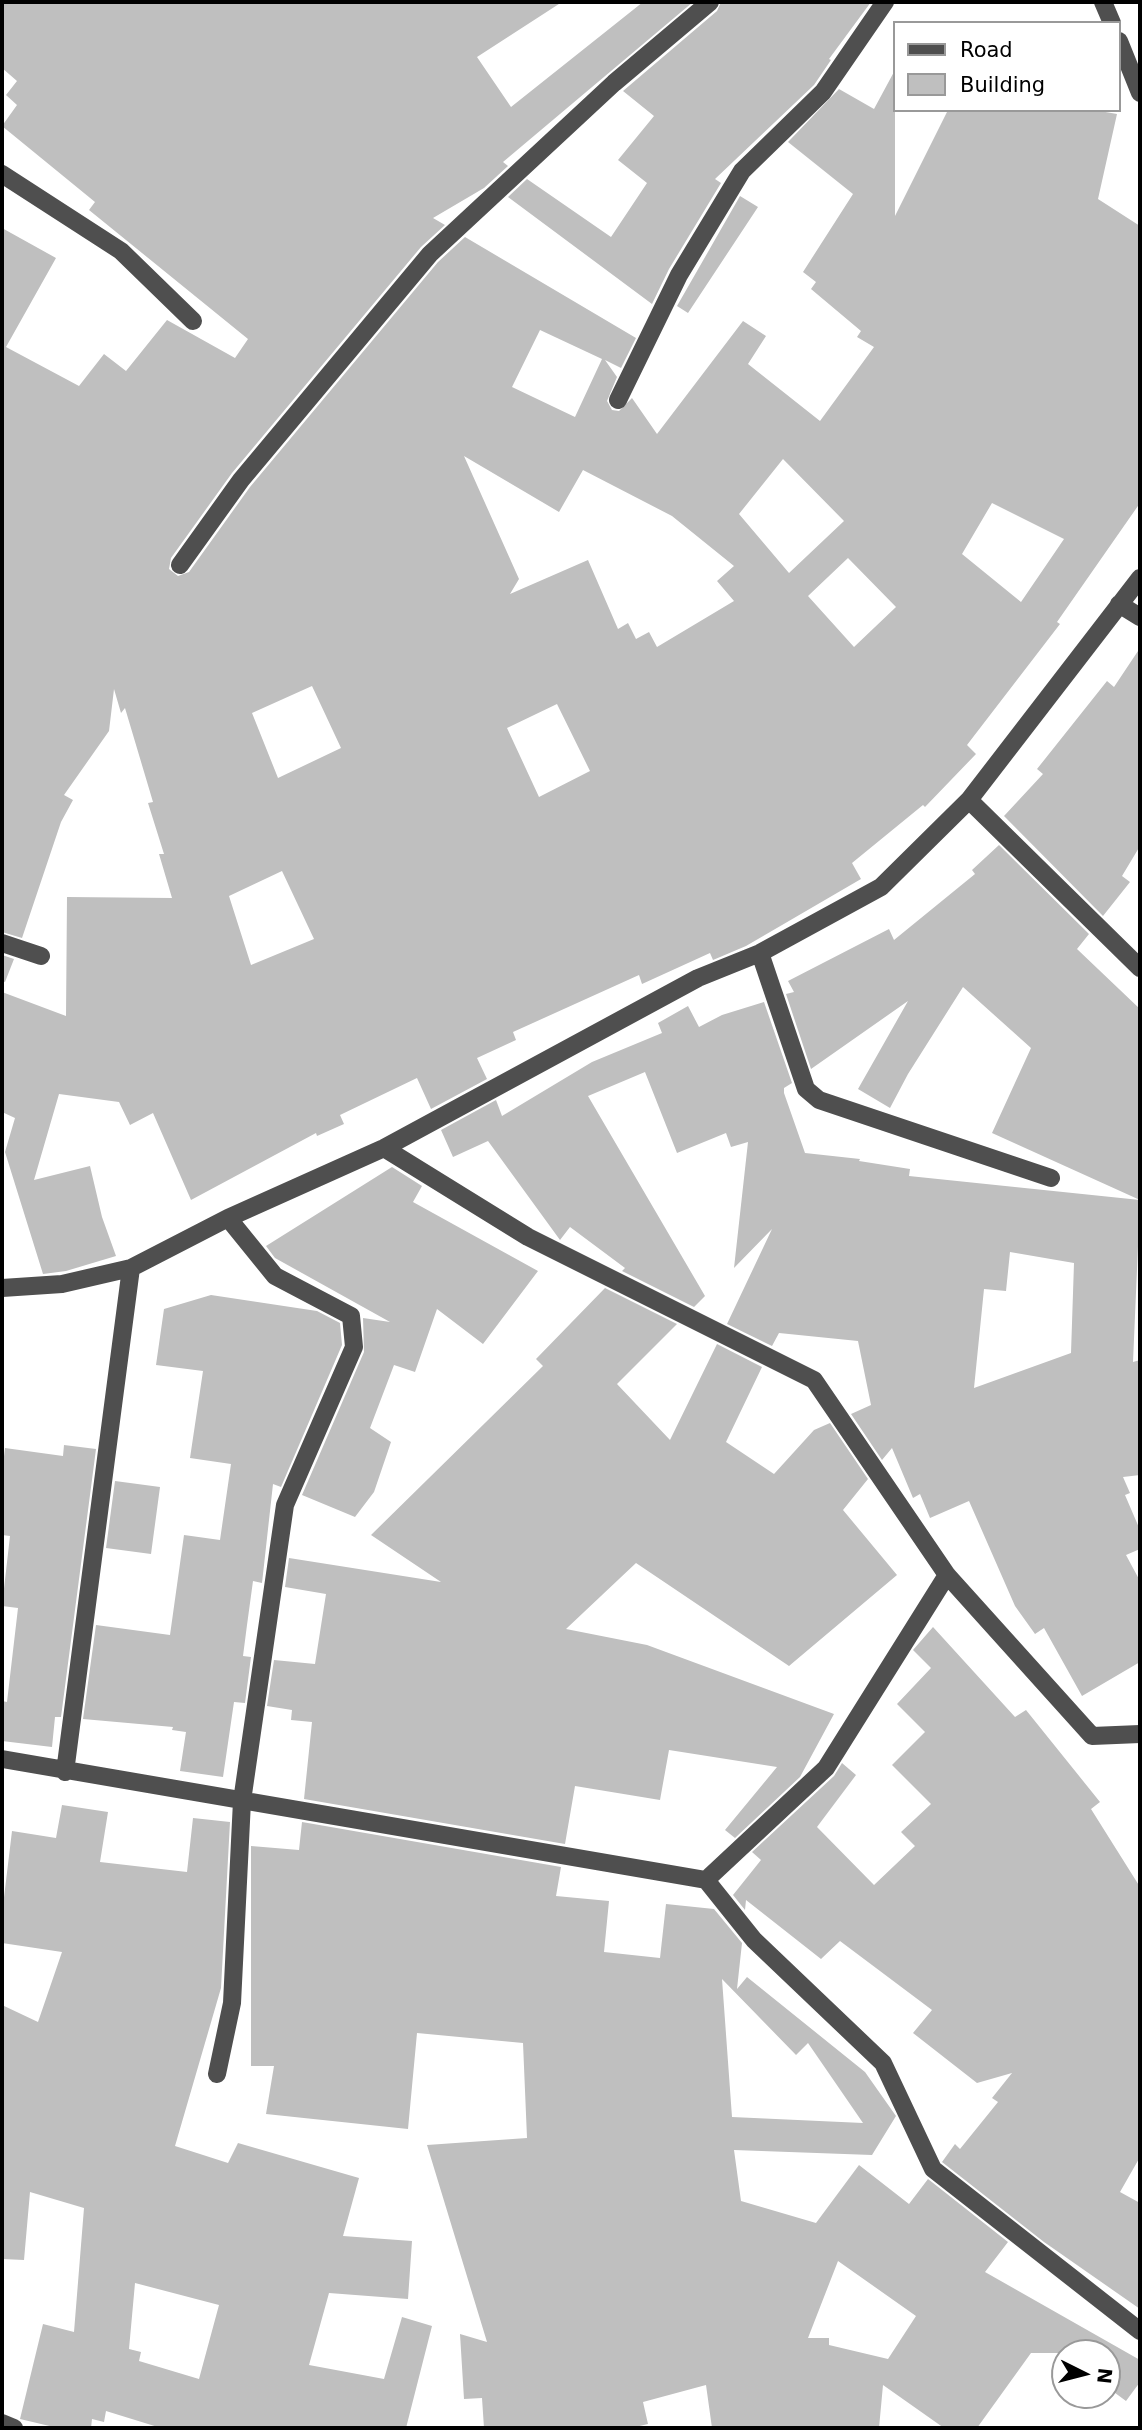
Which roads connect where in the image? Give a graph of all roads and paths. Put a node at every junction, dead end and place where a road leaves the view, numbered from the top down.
1 (710, 2) edge
2 (885, 2) edge
3 (1103, 2) edge
4 (1111, 21) edge
5 (1121, 46) edge
6 (1140, 93) edge
7 (2, 174) edge
8 (193, 321) dead end
9 (618, 400) dead end
10 (180, 565) dead end
11 (1140, 578) edge
12 (1119, 604) junction
13 (1140, 617) edge
14 (969, 800) junction
15 (2, 943) edge
16 (760, 953) junction
17 (41, 956) dead end
18 (1140, 968) edge
19 (384, 1148) junction
20 (1051, 1178) dead end
21 (228, 1218) junction
22 (131, 1268) junction
23 (2, 1288) edge
24 (947, 1575) junction
25 (1140, 1734) edge
26 (2, 1759) edge
27 (65, 1772) junction
28 (242, 1801) junction
29 (706, 1880) junction
30 (217, 2074) dead end
31 (1140, 2331) edge
32 (2, 2423) edge
33 (14, 2428) edge

1 - 10 street
2 - 9 street
3 - 4 street
5 - 6 street
7 - 8 street
11 - 12 street
12 - 13 street
12 - 14 street
14 - 16 street
14 - 18 street
15 - 17 street
16 - 19 street
16 - 20 street
19 - 21 street
19 - 24 street
21 - 22 street
21 - 28 street
22 - 23 street
22 - 27 street
24 - 25 street
24 - 29 street
26 - 27 street
27 - 28 street
28 - 29 street
28 - 30 street
29 - 31 street
32 - 33 street

